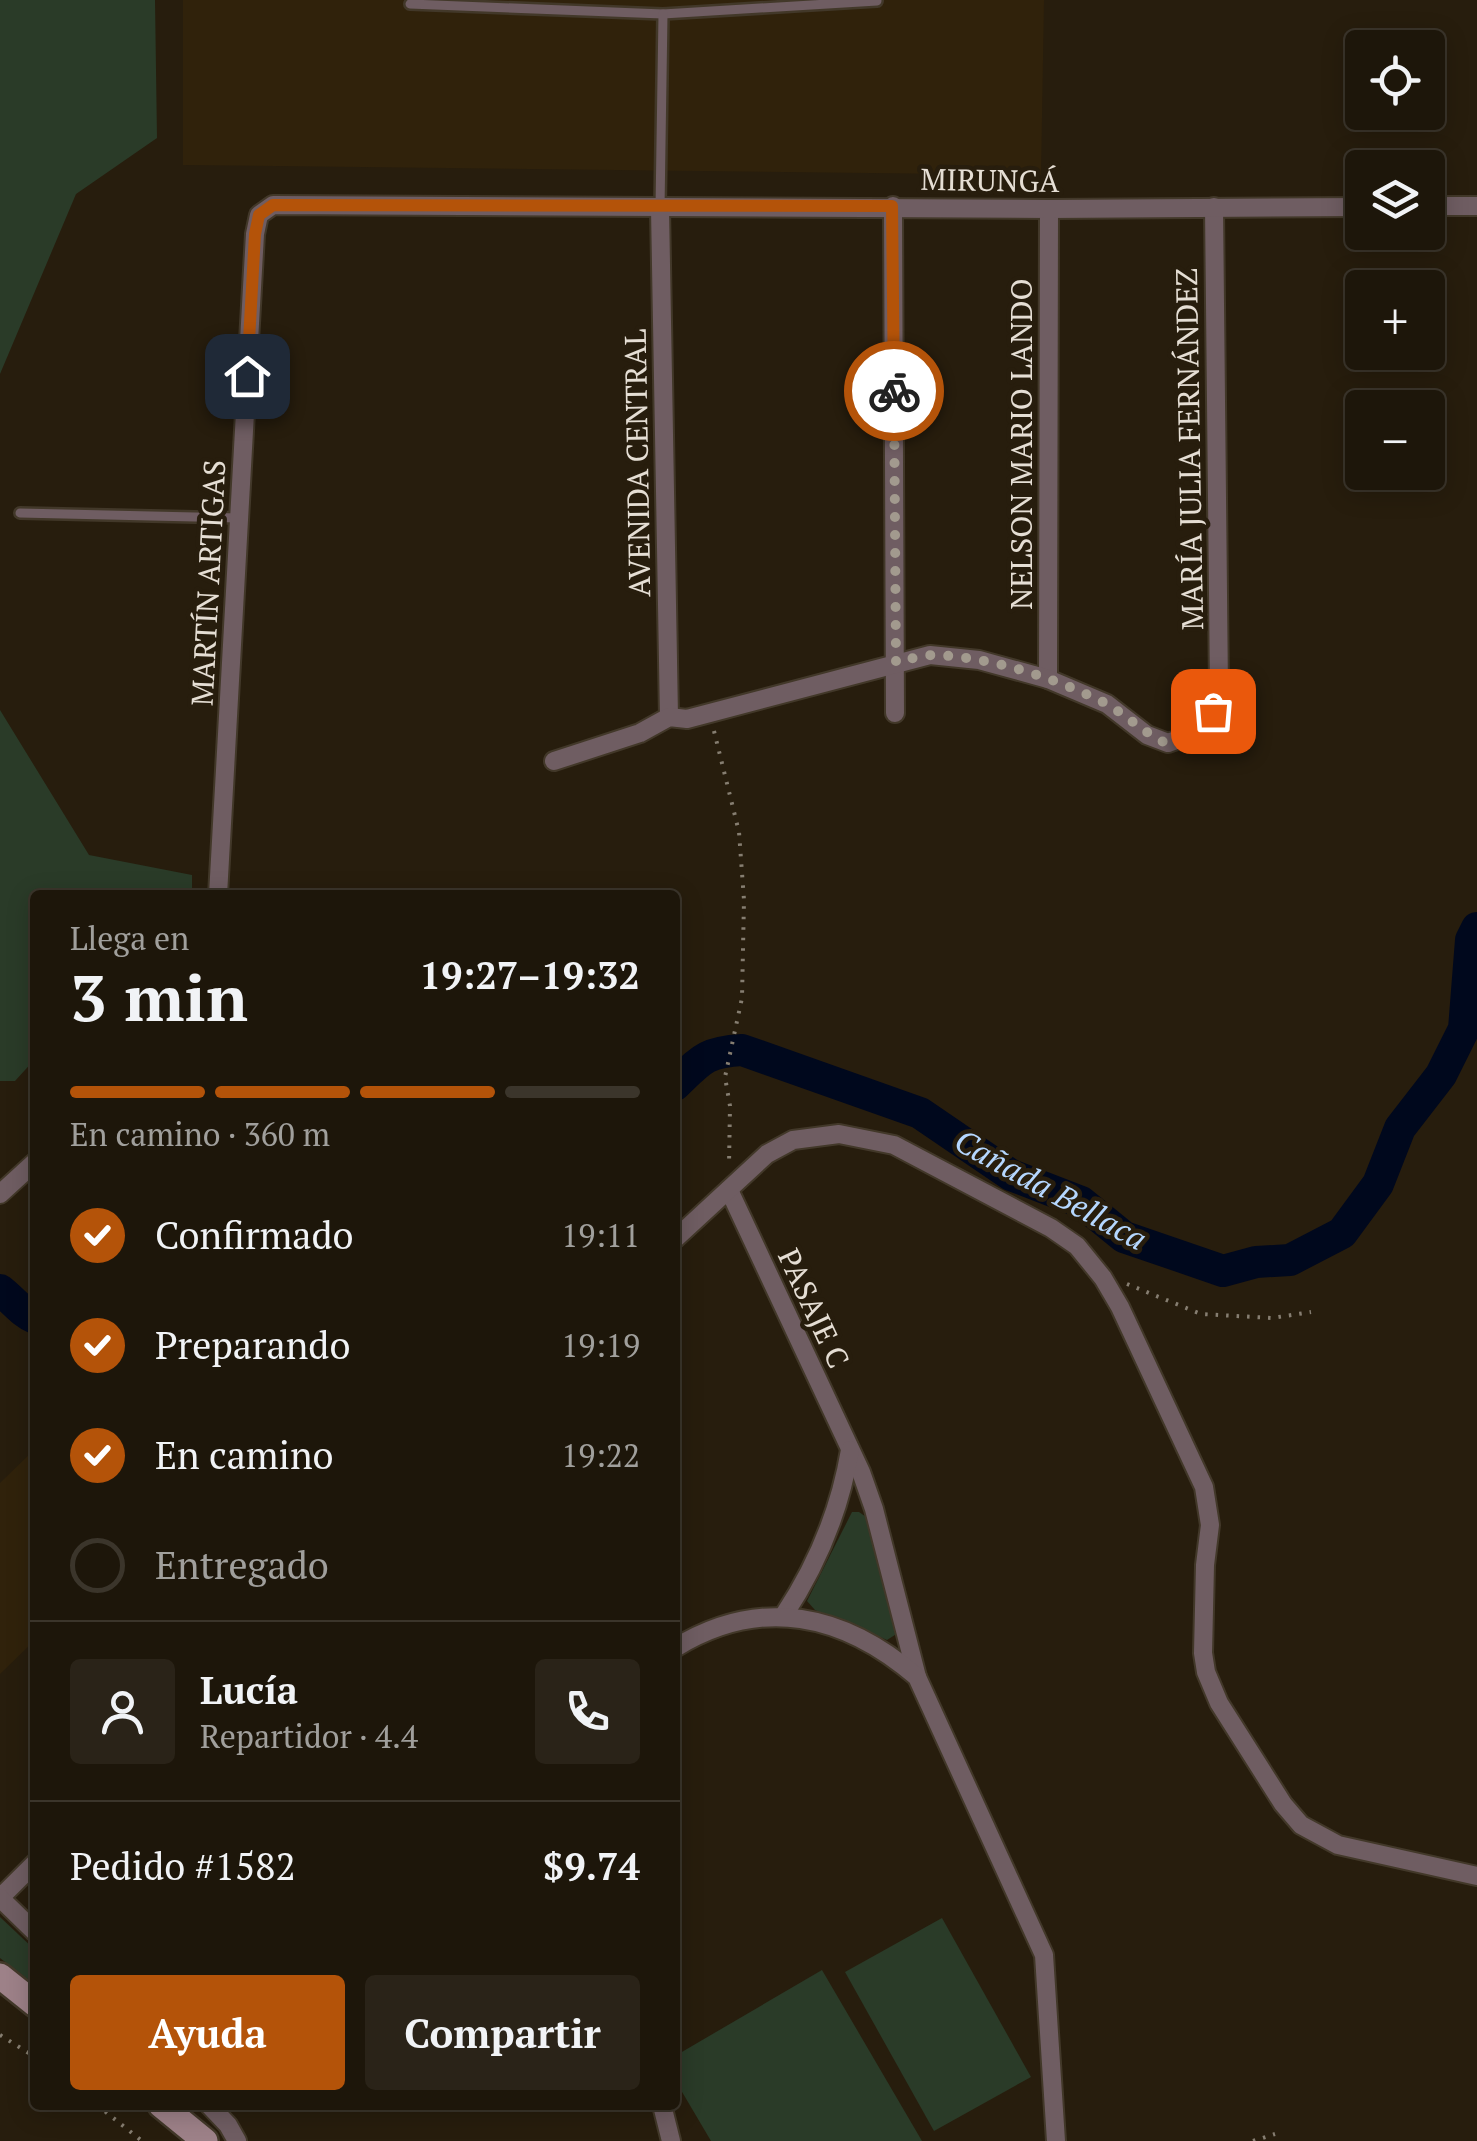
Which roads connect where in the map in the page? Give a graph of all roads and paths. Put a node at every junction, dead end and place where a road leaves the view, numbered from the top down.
1 (876, 2) edge
2 (410, 4) dead end
3 (662, 14) junction
4 (892, 206) junction
5 (1345, 206) edge
6 (1445, 206) edge
7 (1477, 206) edge
8 (1214, 207) junction
9 (660, 208) junction
10 (1049, 209) junction
11 (259, 215) joint
12 (20, 513) dead end
13 (239, 518) junction
14 (896, 662) junction
15 (1048, 679) junction
16 (708, 713) junction
17 (895, 714) dead end
18 (669, 717) junction
19 (554, 761) dead end
20 (218, 890) edge
21 (30, 1167) edge
22 (729, 1190) junction
23 (0, 1194) edge
24 (680, 1234) edge
25 (1103, 1278) junction
26 (1311, 1312) dead end
27 (850, 1450) junction
28 (784, 1615) junction
29 (680, 1645) edge
30 (917, 1677) junction
31 (30, 1868) edge
32 (1477, 1876) edge
33 (0, 1898) edge
34 (30, 1927) edge
35 (0, 1976) edge
36 (30, 2000) edge
37 (0, 2035) edge
38 (30, 2055) edge
39 (104, 2110) edge
40 (167, 2110) edge
41 (214, 2110) edge
42 (663, 2110) edge
43 (1274, 2134) dead end
44 (142, 2141) edge
45 (205, 2141) edge
46 (237, 2141) edge
47 (671, 2141) edge
48 (1056, 2141) edge
49 (1254, 2141) edge

1 - 3 lane
2 - 3 lane
3 - 9 lane
4 - 9 street, MIRUNGÁ
4 - 10 street, MIRUNGÁ
4 - 14 street
5 - 8 street, MIRUNGÁ
6 - 7 street
8 - 10 street, MIRUNGÁ
8 - 15 street, MARÍA JULIA FERNÁNDEZ
9 - 11 street, MIRUNGÁ
9 - 18 street, AVENIDA CENTRAL
10 - 15 street, NELSON MARIO LANDO
11 - 13 street, MARTÍN ARTIGAS
12 - 13 lane
13 - 20 street, MARTÍN ARTIGAS
14 - 15 street
14 - 16 street
14 - 17 street
16 - 18 street
16 - 22 path
18 - 19 street
21 - 23 street
22 - 24 street
22 - 25 street
22 - 27 street, PASAJE C
25 - 26 path
25 - 32 street
27 - 28 street
27 - 30 street, PASAJE C
28 - 29 street
28 - 30 street
30 - 48 street, PASAJE C
31 - 33 street
33 - 34 street
35 - 36 main road
37 - 38 path
39 - 44 path
40 - 45 main road
41 - 46 street
42 - 47 street
43 - 49 path

